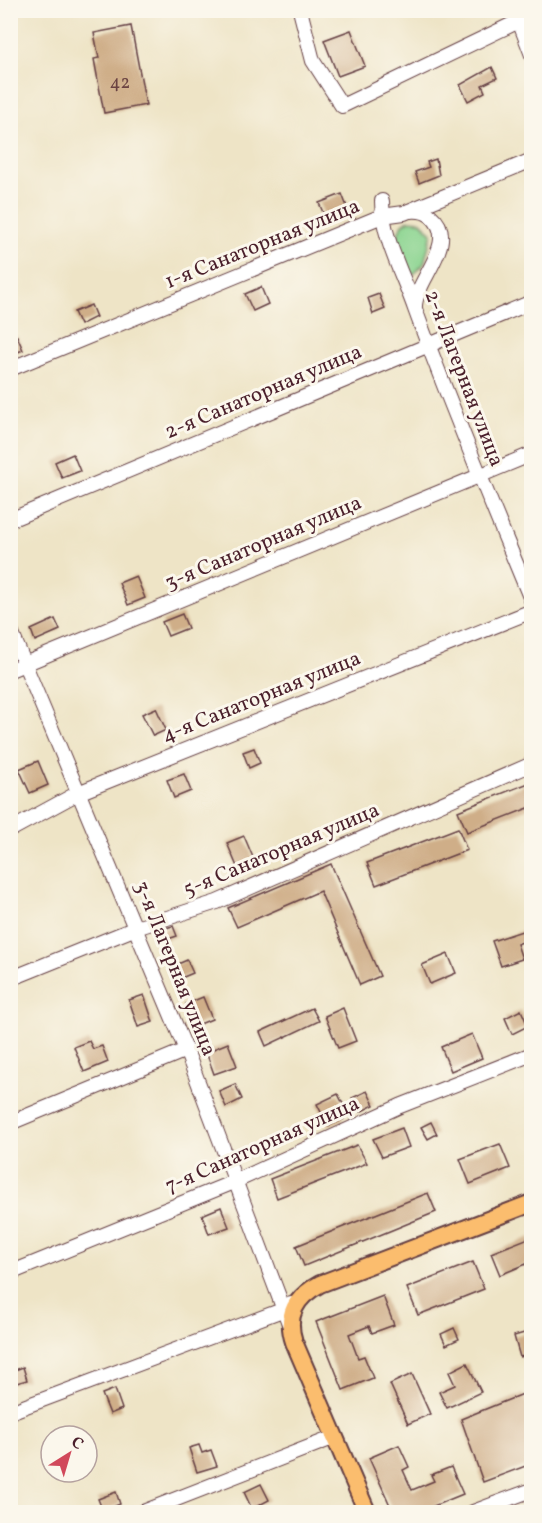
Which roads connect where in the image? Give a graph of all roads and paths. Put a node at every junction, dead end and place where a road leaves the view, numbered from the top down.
1 (300, 10) edge
2 (521, 16) edge
3 (531, 55) edge
4 (531, 160) edge
5 (382, 201) dead end
6 (404, 213) junction
7 (382, 216) junction
8 (390, 242) junction
9 (531, 302) edge
10 (415, 308) junction
11 (427, 345) junction
12 (10, 369) edge
13 (531, 454) edge
14 (480, 475) junction
15 (10, 520) edge
16 (531, 602) edge
17 (531, 610) edge
18 (10, 629) edge
19 (25, 664) junction
20 (10, 670) edge
21 (531, 764) edge
22 (78, 793) junction
23 (10, 830) edge
24 (136, 928) junction
25 (10, 979) edge
26 (186, 1050) junction
27 (531, 1054) edge
28 (10, 1123) edge
29 (234, 1182) junction
30 (531, 1203) edge
31 (10, 1273) edge
32 (304, 1294) junction
33 (285, 1309) junction
34 (291, 1328) junction
35 (10, 1412) edge
36 (335, 1437) junction
37 (531, 1490) edge
38 (143, 1512) edge
39 (367, 1512) edge
40 (473, 1512) edge

1 - 2 street
2 - 3 street
4 - 6 street, 1-я Санаторная улица
5 - 7 street, 2-я Лагерная улица
6 - 7 street, 1-я Санаторная улица
6 - 8 street
6 - 10 street
7 - 8 street, 2-я Лагерная улица
7 - 12 street, 1-я Санаторная улица
8 - 10 street, 2-я Лагерная улица
9 - 11 street, 2-я Санаторная улица
10 - 11 street, 2-я Лагерная улица
11 - 14 street, 2-я Лагерная улица
11 - 15 street, 2-я Санаторная улица
13 - 14 street, 3-я Санаторная улица
14 - 16 street, 2-я Лагерная улица
14 - 19 street, 3-я Санаторная улица
17 - 22 street, 4-я Санаторная улица
18 - 19 street, 3-я Лагерная улица
19 - 20 street, 3-я Санаторная улица
19 - 22 street, 3-я Лагерная улица
21 - 24 street, 5-я Санаторная улица
22 - 23 street, 4-я Санаторная улица
22 - 24 street, 3-я Лагерная улица
24 - 25 street, 5-я Санаторная улица
24 - 26 street, 3-я Лагерная улица
26 - 28 street
26 - 29 street, 3-я Лагерная улица
27 - 29 street, 7-я Санаторная улица
29 - 31 street, 7-я Санаторная улица
29 - 33 street, 3-я Лагерная улица
30 - 32 main road
32 - 33 street
32 - 34 main road
33 - 34 street, 3-я Лагерная улица
33 - 35 street
34 - 36 main road, 3-я Лагерная улица
36 - 38 street
36 - 39 main road, 3-я Лагерная улица
37 - 40 street

